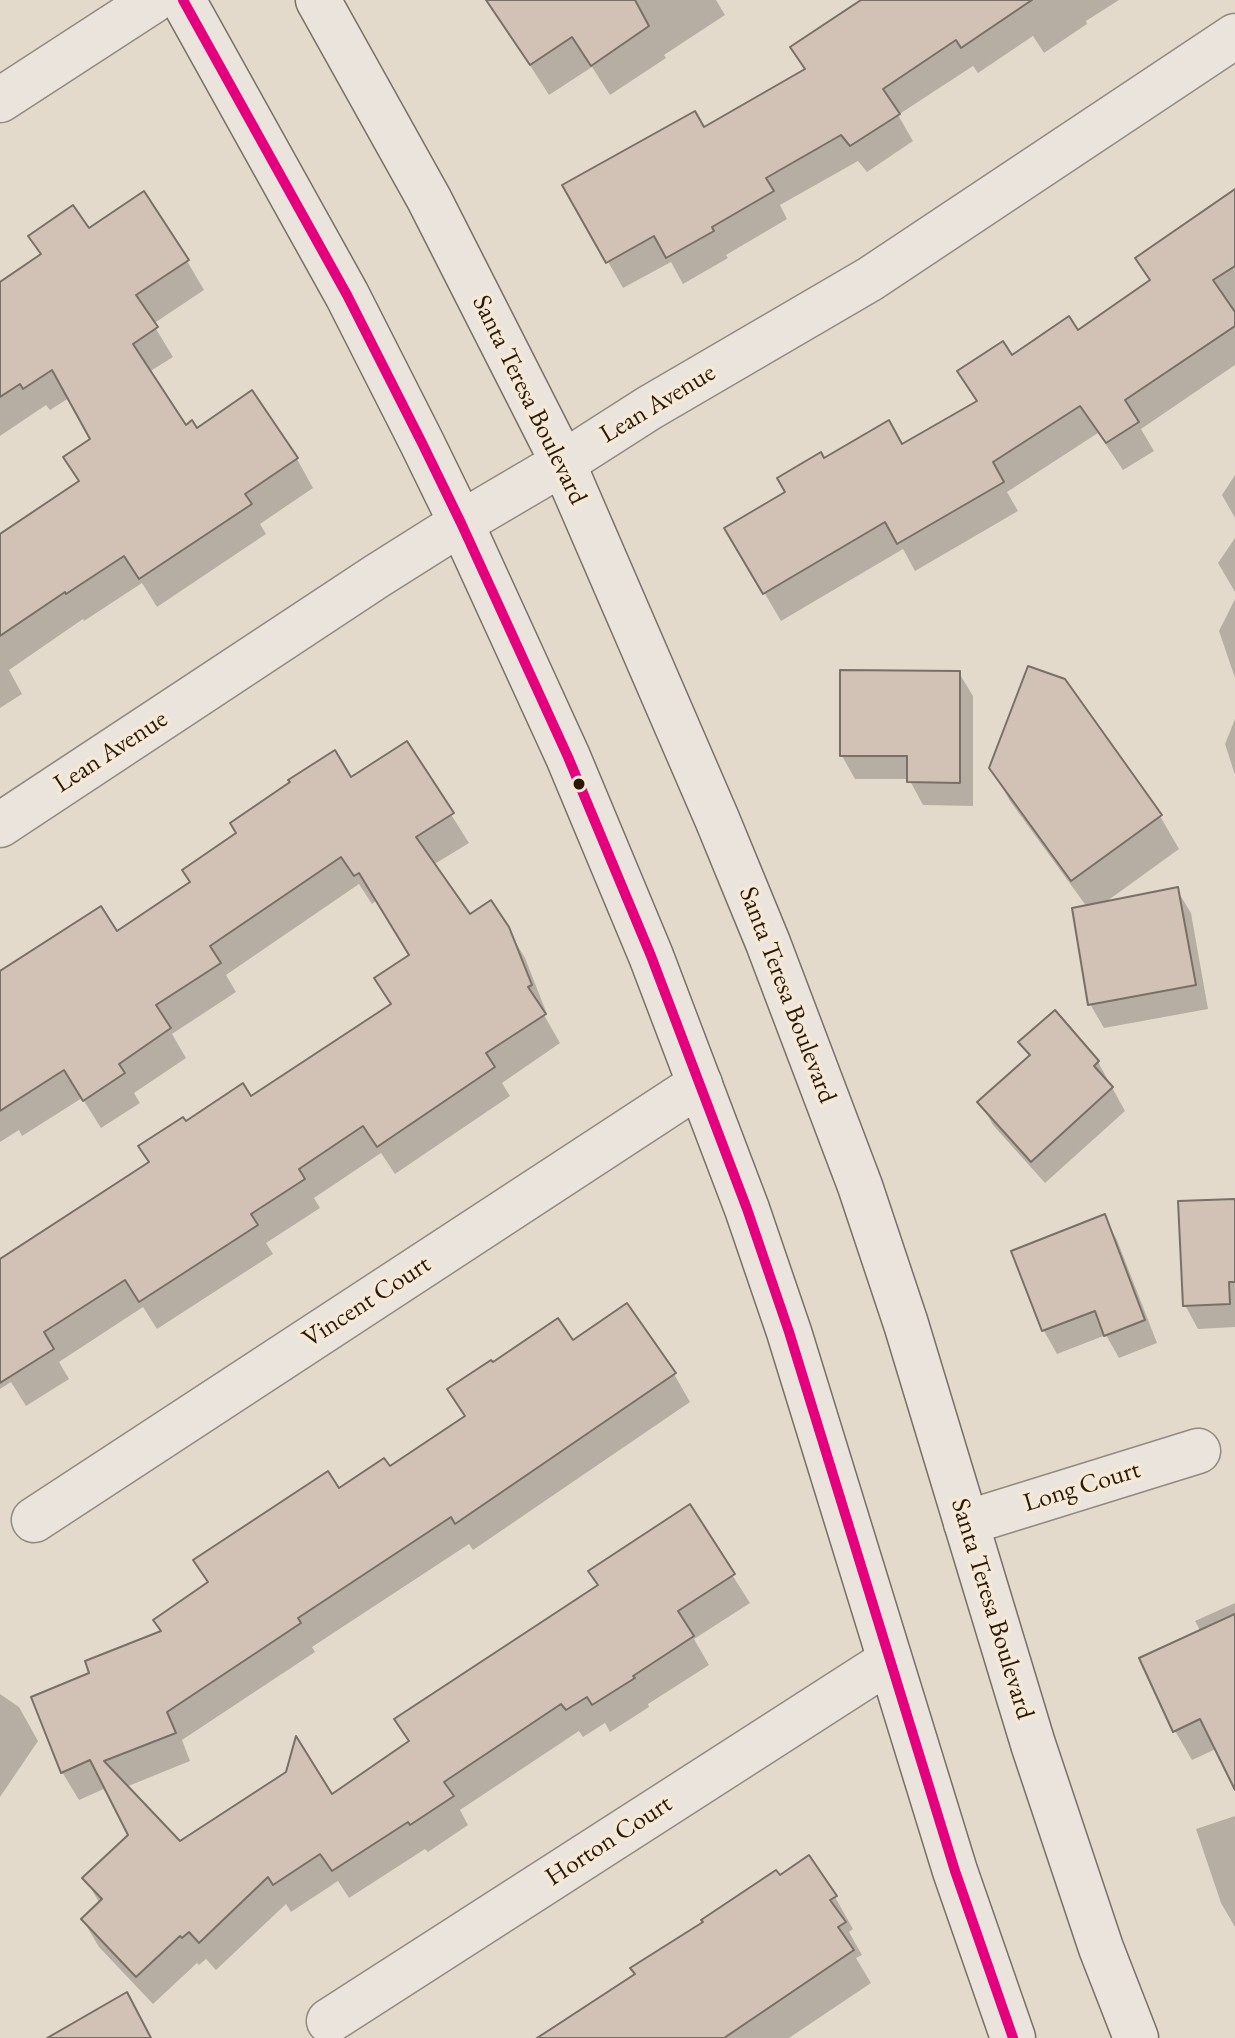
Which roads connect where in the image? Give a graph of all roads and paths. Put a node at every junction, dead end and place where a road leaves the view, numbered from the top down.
1 (154, 0) edge
2 (183, 0) edge
3 (318, 0) edge
4 (1235, 36) edge
5 (0, 100) edge
6 (563, 463) junction
7 (461, 523) junction
8 (0, 825) edge
9 (700, 1084) junction
10 (1198, 1451) dead end
11 (34, 1520) dead end
12 (966, 1523) junction
13 (889, 1661) junction
14 (329, 2021) dead end
15 (1013, 2038) edge
16 (1136, 2038) edge

1 - 5 main road
2 - 7 main road
3 - 6 main road, Santa Teresa Boulevard
4 - 6 main road, Lean Avenue
6 - 7 main road, Lean Avenue
6 - 12 main road, Santa Teresa Boulevard
7 - 8 main road, Lean Avenue
7 - 9 main road
9 - 11 main road, Vincent Court
9 - 13 main road
10 - 12 main road, Long Court
12 - 16 main road, Santa Teresa Boulevard
13 - 14 main road, Horton Court
13 - 15 main road

